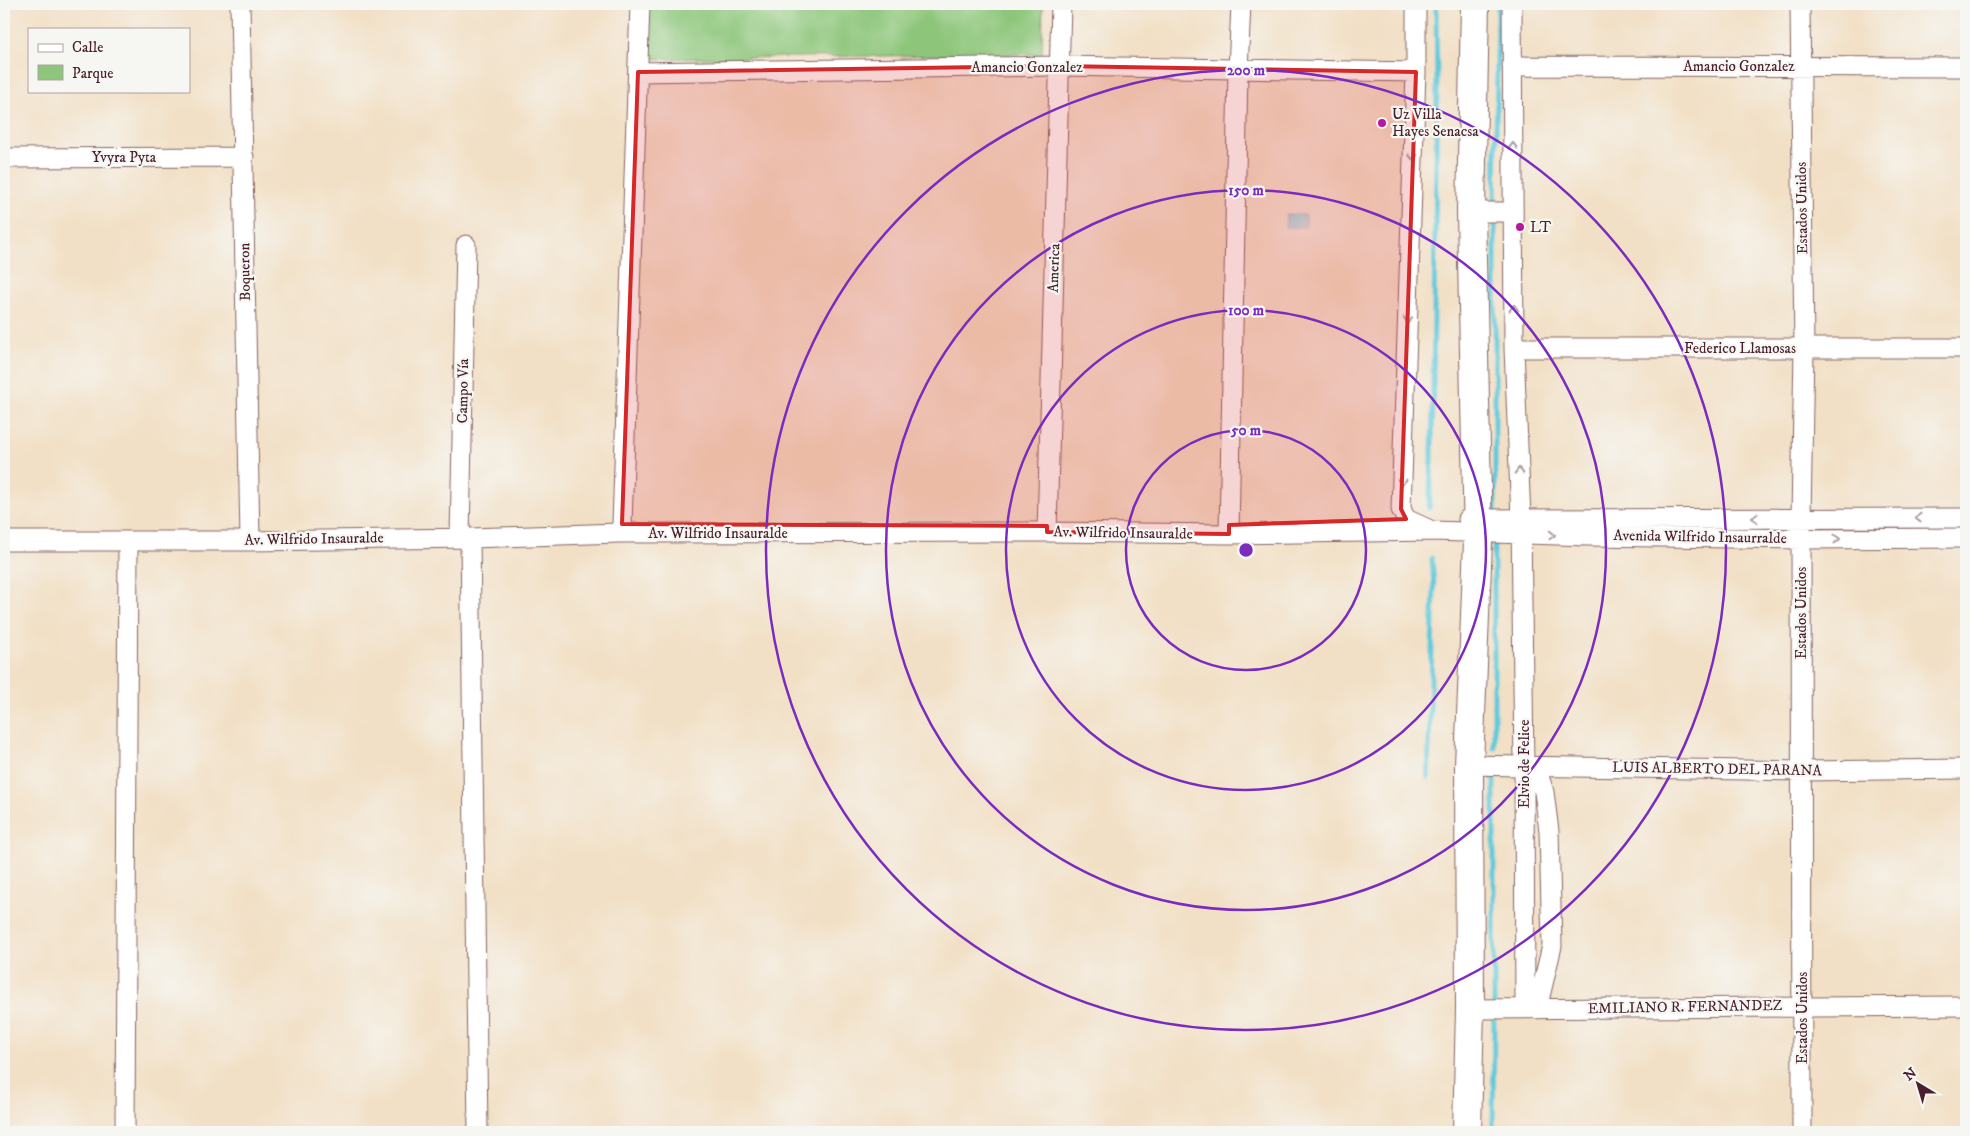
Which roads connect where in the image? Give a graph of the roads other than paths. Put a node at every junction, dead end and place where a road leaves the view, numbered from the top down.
1 (240, 4) edge
2 (640, 4) edge
3 (1061, 4) edge
4 (1241, 4) edge
5 (1416, 4) edge
6 (1459, 4) edge
7 (1475, 4) edge
8 (1512, 4) edge
9 (1800, 4) edge
10 (1059, 66) junction
11 (1512, 66) junction
12 (1800, 66) junction
13 (1966, 66) edge
14 (1238, 70) junction
15 (638, 72) junction
16 (1416, 72) junction
17 (244, 156) junction
18 (4, 158) edge
19 (1494, 212) junction
20 (466, 245) dead end
21 (1514, 348) junction
22 (1804, 348) junction
23 (1966, 348) edge
24 (1801, 518) junction
25 (1966, 518) edge
26 (1406, 519) junction
27 (1471, 526) junction
28 (1521, 526) junction
29 (620, 528) junction
30 (1047, 529) junction
31 (1229, 529) junction
32 (4, 530) edge
33 (1433, 531) junction
34 (464, 535) junction
35 (250, 536) junction
36 (1966, 538) edge
37 (1801, 539) junction
38 (4, 541) edge
39 (128, 541) junction
40 (1469, 765) junction
41 (1530, 767) junction
42 (1966, 769) edge
43 (1802, 771) junction
44 (1802, 1006) junction
45 (1966, 1006) edge
46 (1470, 1009) junction
47 (1531, 1009) junction
48 (125, 1132) edge
49 (478, 1132) edge
50 (1452, 1132) edge
51 (1466, 1132) edge
52 (1802, 1132) edge

1 - 17 street, Boqueron
2 - 15 street
3 - 10 street, America
4 - 14 street
5 - 16 street
6 - 27 highway
7 - 19 highway
8 - 11 street, Elvio de Felice
9 - 12 street, Estados Unidos
10 - 14 street, Amancio Gonzalez
10 - 15 street, Amancio Gonzalez
10 - 30 street, America
11 - 12 street, Amancio Gonzalez
19 -> 11 street, Elvio de Felice
12 - 13 street, Amancio Gonzalez
12 - 22 street, Estados Unidos
14 - 16 street, Amancio Gonzalez
14 - 31 street
15 - 29 street
16 -> 26 street
17 - 18 street, Yvyra Pyta
17 - 35 street, Boqueron
21 -> 19 street, Elvio de Felice
19 - 27 highway
20 - 34 street, Campo Vía
21 - 22 street, Federico Llamosas
28 -> 21 street, Elvio de Felice
22 - 23 street, Federico Llamosas
22 - 24 street, Estados Unidos
25 -> 24 street, Avenida Wilfrido Insaurralde
24 -> 28 street, Avenida Wilfrido Insaurralde
24 - 37 street, Estados Unidos
26 - 27 street
26 - 31 street
26 - 33 street
27 - 28 street, Avenida Wilfrido Insaurralde
27 - 33 street, Avenida Wilfrido Insaurralde
27 - 40 highway
27 - 50 highway
28 -> 37 street, Avenida Wilfrido Insaurralde
28 - 41 street, Elvio de Felice
29 - 30 street, Av. Wilfrido Insauralde
29 - 34 street, Av. Wilfrido Insauralde
30 - 31 street, Av. Wilfrido Insauralde
31 - 33 street, Av. Wilfrido Insauralde
32 - 35 street
34 - 35 street, Av. Wilfrido Insauralde
34 - 49 street, Campo Vía
35 - 39 street, Av. Wilfrido Insauralde
37 -> 36 street, Avenida Wilfrido Insaurralde
37 - 43 street, Estados Unidos
38 - 39 street, Av. Wilfrido Insauralde
39 - 48 street
40 - 41 street, LUIS ALBERTO DEL PARANA
40 - 46 highway
41 - 43 street, LUIS ALBERTO DEL PARANA
41 - 47 street, Elvio de Felice
41 - 47 street
42 - 43 street, LUIS ALBERTO DEL PARANA
43 - 44 street, Estados Unidos
44 - 45 street, EMILIANO R. FERNANDEZ
44 - 47 street, EMILIANO R. FERNANDEZ
44 - 52 street, Estados Unidos
46 - 47 street, EMILIANO R. FERNANDEZ
46 - 51 highway

